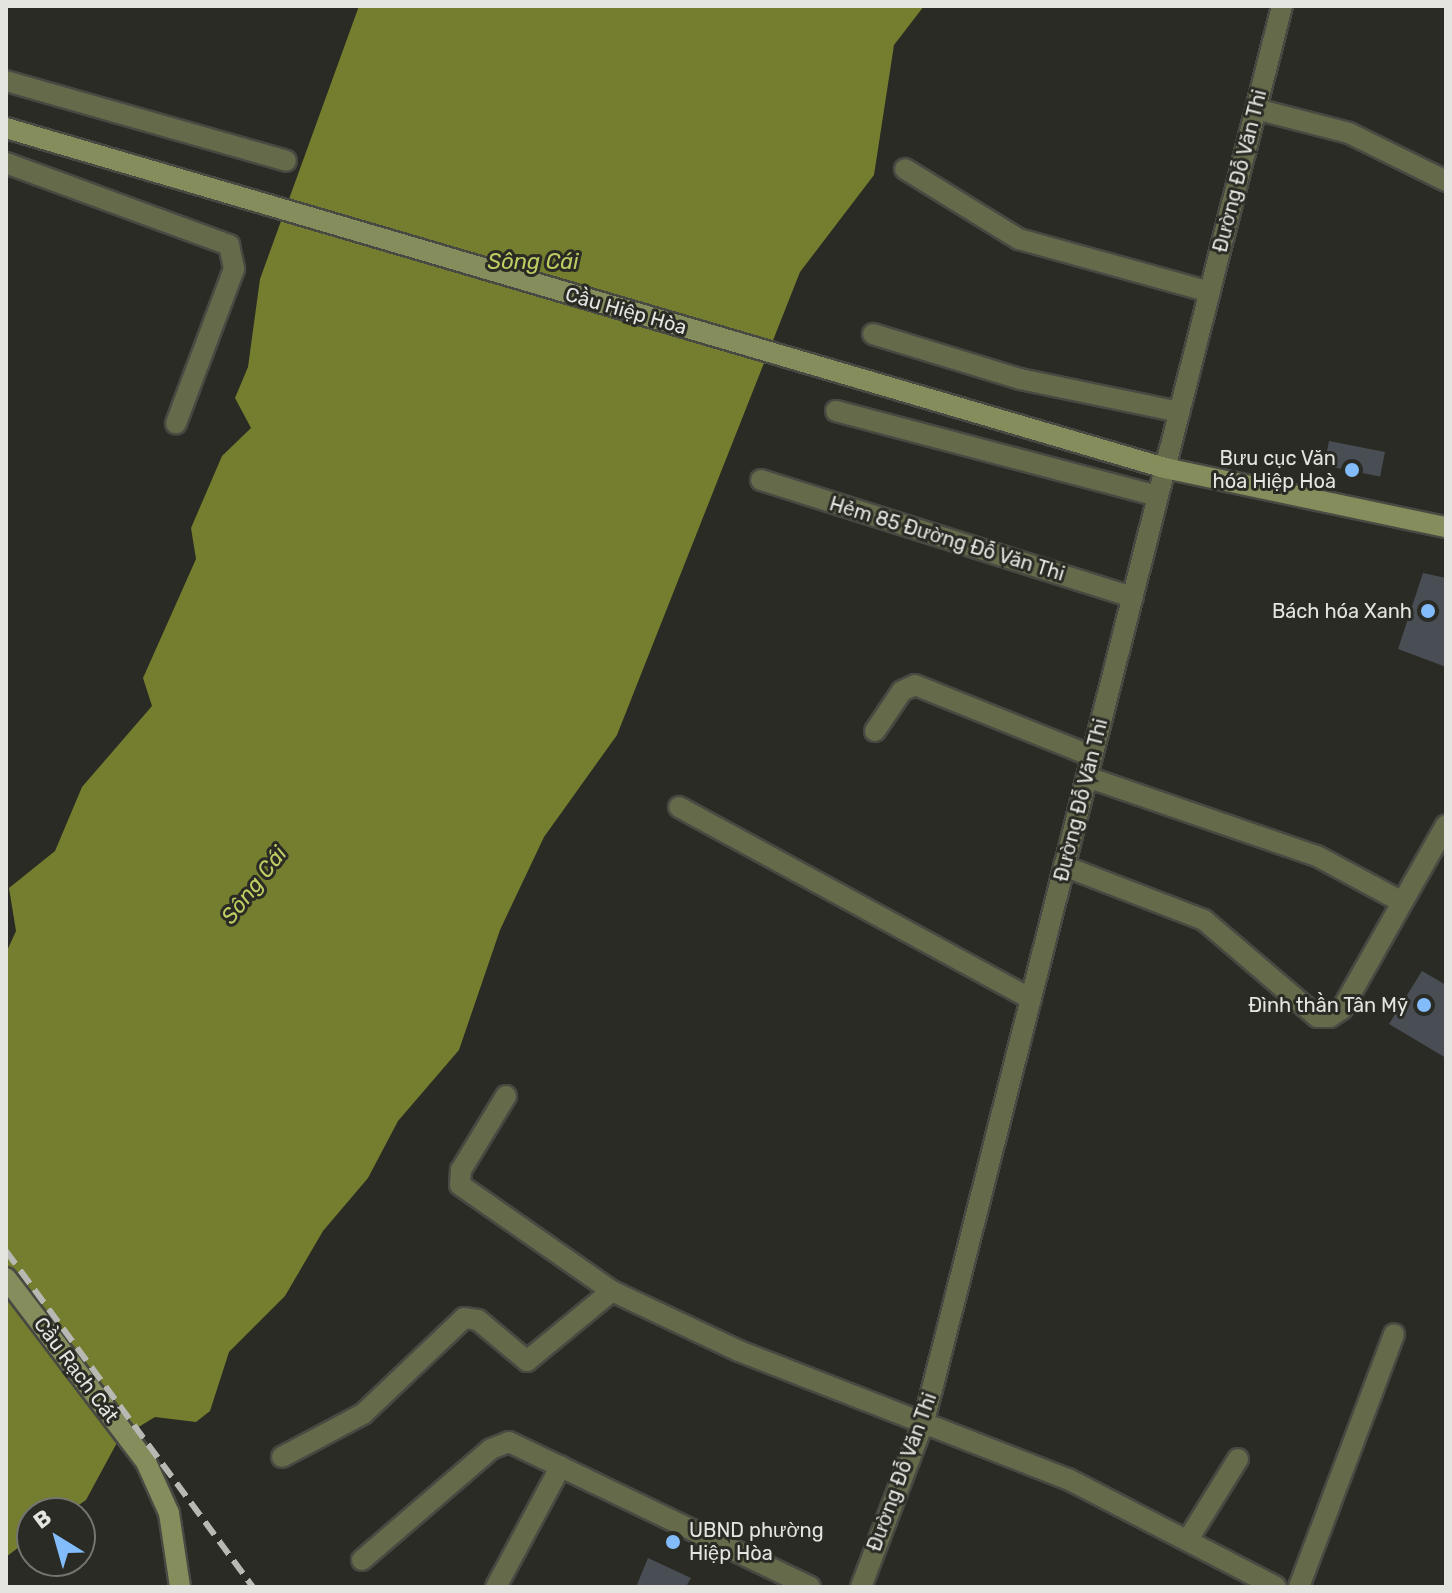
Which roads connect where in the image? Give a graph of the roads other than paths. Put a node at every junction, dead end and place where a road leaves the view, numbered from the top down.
1 (1282, 6) edge
2 (6, 81) edge
3 (1256, 109) junction
4 (6, 128) edge
5 (286, 161) dead end
6 (6, 163) edge
7 (905, 169) dead end
8 (1446, 181) edge
9 (1210, 292) junction
10 (873, 334) dead end
11 (836, 411) dead end
12 (1180, 412) junction
13 (176, 423) dead end
14 (1165, 468) junction
15 (761, 480) dead end
16 (1158, 496) junction
17 (1446, 527) edge
18 (1133, 597) junction
19 (875, 731) dead end
20 (1092, 756) junction
21 (1087, 777) junction
22 (679, 807) dead end
23 (1445, 834) edge
24 (1064, 866) junction
25 (1402, 902) junction
26 (1031, 999) junction
27 (506, 1096) dead end
28 (6, 1278) edge
29 (612, 1291) junction
30 (1394, 1334) dead end
31 (924, 1421) junction
32 (282, 1457) dead end
33 (1238, 1459) dead end
34 (561, 1466) junction
35 (1189, 1538) junction
36 (362, 1560) dead end
37 (180, 1587) edge
38 (496, 1587) edge
39 (810, 1587) edge
40 (861, 1587) edge
41 (1276, 1587) edge
42 (1299, 1587) edge

1 - 3 street, Đường Đỗ Văn Thi
2 - 5 street
3 - 8 street
3 - 9 street, Đường Đỗ Văn Thi
4 - 14 main road, Cầu Hiệp Hòa
6 - 13 street
7 - 9 street
9 - 12 street, Đường Đỗ Văn Thi
10 - 12 street
11 - 16 street
12 - 14 street, Đường Đỗ Văn Thi
14 - 16 street, Đường Đỗ Văn Thi
14 - 17 main road, Cầu Hiệp Hòa
15 - 18 street, Hẻm 85 Đường Đỗ Văn Thi
16 - 18 street, Đường Đỗ Văn Thi
18 - 20 street, Đường Đỗ Văn Thi
19 - 20 street
20 - 21 street, Đường Đỗ Văn Thi
21 - 24 street, Đường Đỗ Văn Thi
21 - 25 street
22 - 26 street
23 - 25 street
24 - 25 street
24 - 26 street, Đường Đỗ Văn Thi
26 - 31 street, Đường Đỗ Văn Thi
27 - 29 street
28 - 37 main road, Cầu Rạch Cát
29 - 31 street
29 - 32 street
30 - 42 street
31 - 35 street
31 - 40 street, Đường Đỗ Văn Thi
33 - 35 street
34 - 36 street
34 - 38 street
34 - 39 street
35 - 41 street

